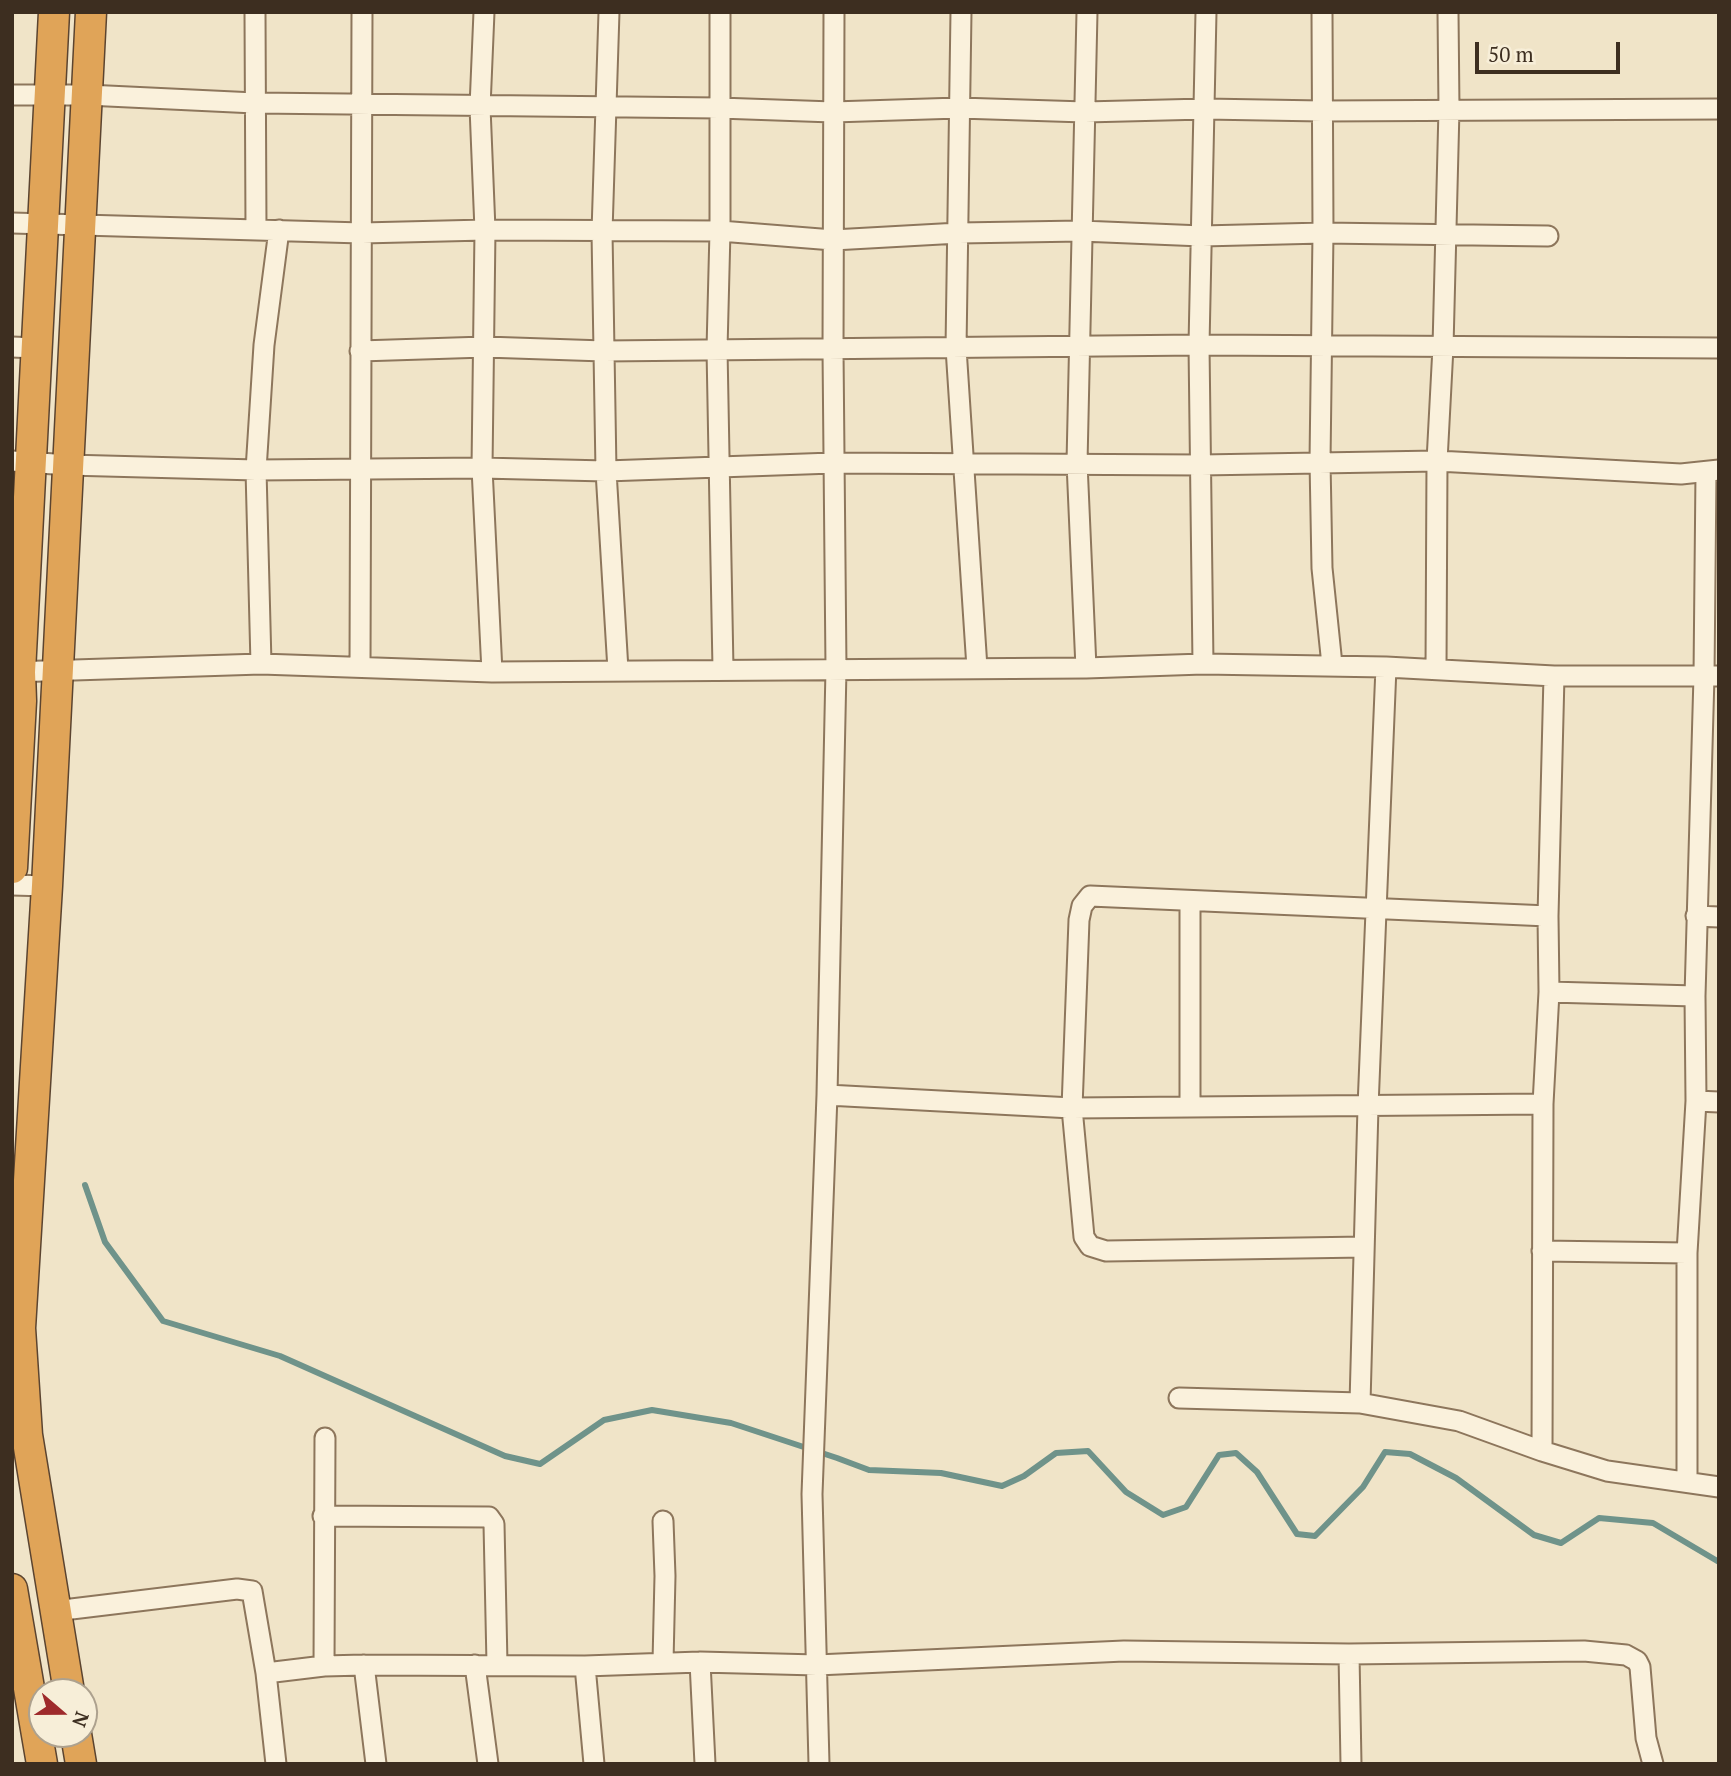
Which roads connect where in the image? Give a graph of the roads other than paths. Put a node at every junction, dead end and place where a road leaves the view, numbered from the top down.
1 (54, 12) edge
2 (91, 12) edge
3 (256, 12) edge
4 (362, 12) edge
5 (484, 12) edge
6 (609, 12) edge
7 (720, 12) edge
8 (834, 12) edge
9 (961, 12) edge
10 (1087, 12) edge
11 (1206, 12) edge
12 (1322, 12) edge
13 (1448, 12) edge
14 (50, 94) junction
15 (12, 95) edge
16 (87, 95) junction
17 (255, 103) junction
18 (362, 104) junction
19 (480, 107) junction
20 (606, 107) junction
21 (719, 108) junction
22 (959, 108) junction
23 (1205, 108) junction
24 (1449, 109) junction
25 (1719, 109) edge
26 (833, 111) junction
27 (1322, 111) junction
28 (1085, 112) junction
29 (12, 223) edge
30 (43, 224) junction
31 (81, 225) junction
32 (256, 230) junction
33 (279, 230) junction
34 (485, 230) junction
35 (720, 231) junction
36 (1081, 231) junction
37 (602, 232) junction
38 (362, 233) junction
39 (958, 233) junction
40 (1323, 233) junction
41 (1445, 234) junction
42 (1202, 236) junction
43 (1548, 236) dead end
44 (833, 240) junction
45 (1322, 344) junction
46 (1199, 345) junction
47 (24, 347) edge
48 (485, 347) junction
49 (1081, 347) junction
50 (1443, 347) junction
51 (956, 348) junction
52 (1719, 348) edge
53 (717, 349) junction
54 (832, 350) junction
55 (360, 351) junction
56 (604, 351) junction
57 (22, 461) edge
58 (1320, 461) junction
59 (1437, 461) junction
60 (833, 463) junction
61 (1077, 463) junction
62 (720, 465) junction
63 (965, 465) junction
64 (1201, 465) junction
65 (68, 466) junction
66 (482, 468) junction
67 (256, 470) junction
68 (360, 470) junction
69 (606, 471) junction
70 (1712, 471) edge
71 (261, 664) junction
72 (1203, 664) junction
73 (1332, 665) junction
74 (360, 666) junction
75 (1386, 667) junction
76 (977, 668) junction
77 (1086, 668) junction
78 (723, 669) junction
79 (836, 669) junction
80 (1436, 669) junction
81 (618, 670) junction
82 (58, 671) junction
83 (16, 672) edge
84 (492, 672) junction
85 (1554, 676) junction
86 (1712, 676) edge
87 (12, 868) edge
88 (12, 885) edge
89 (47, 886) junction
90 (1190, 901) junction
91 (1377, 907) junction
92 (1548, 916) junction
93 (1696, 916) junction
94 (1719, 917) edge
95 (1549, 992) junction
96 (1695, 996) junction
97 (827, 1095) junction
98 (1696, 1101) junction
99 (1719, 1102) edge
100 (1543, 1104) junction
101 (1190, 1107) junction
102 (1368, 1107) junction
103 (1072, 1108) junction
104 (1364, 1247) junction
105 (1542, 1251) junction
106 (1687, 1253) junction
107 (1180, 1398) dead end
108 (1360, 1403) junction
109 (325, 1438) dead end
110 (1542, 1451) junction
111 (1687, 1481) junction
112 (1719, 1487) edge
113 (323, 1516) junction
114 (663, 1521) dead end
115 (12, 1589) edge
116 (55, 1611) junction
117 (1349, 1654) junction
118 (663, 1662) junction
119 (700, 1662) junction
120 (497, 1664) junction
121 (364, 1665) junction
122 (475, 1665) junction
123 (817, 1665) junction
124 (324, 1666) junction
125 (585, 1666) junction
126 (266, 1673) junction
127 (67, 1678) edge
128 (28, 1706) edge
129 (276, 1764) edge
130 (376, 1764) edge
131 (488, 1764) edge
132 (594, 1764) edge
133 (705, 1764) edge
134 (819, 1764) edge
135 (1351, 1764) edge
136 (1653, 1764) edge

1 - 14 highway
2 - 16 highway
3 - 17 street
4 - 18 street
5 - 19 street
6 - 20 street
7 - 21 street
8 - 26 street
9 - 22 street
10 - 28 street
11 - 23 street
12 - 27 street
13 - 24 street
14 - 15 street
14 - 16 street
14 - 30 highway
16 - 17 street
16 - 31 highway
17 - 18 street
17 - 32 street
18 - 19 street
18 - 38 street
19 - 20 street
19 - 34 street
20 - 21 street
20 - 37 street
21 - 26 street
21 - 35 street
22 - 26 street
22 - 28 street
22 - 39 street
23 - 27 street
23 - 28 street
23 - 42 street
24 - 25 street
24 - 27 street
24 - 41 street
26 - 44 street
27 - 40 street
28 - 36 street
29 - 30 street
30 - 31 street
30 - 47 highway
31 - 32 street
31 - 65 highway
32 - 33 street
33 - 38 street
33 - 67 street
34 - 37 street
34 - 38 street
34 - 48 street
35 - 37 street
35 - 44 street
35 - 53 street
36 - 39 street
36 - 42 street
36 - 49 street
37 - 56 street
38 - 55 street
39 - 44 street
39 - 51 street
40 - 41 street
40 - 42 street
40 - 45 street
41 - 43 street
41 - 50 street
42 - 46 street
44 - 54 street
45 - 46 street
45 - 50 street
45 - 58 street
46 - 49 street
46 - 64 street
47 - 57 highway
48 - 55 street
48 - 56 street
48 - 66 street
49 - 51 street
49 - 61 street
50 - 52 street
50 - 59 street
51 - 54 street
51 - 63 street
53 - 54 street
53 - 56 street
53 - 62 street
54 - 60 street
55 - 68 street
56 - 69 street
57 - 65 street
57 - 83 highway
58 - 59 street
58 - 64 street
58 - 73 street
59 - 70 street
59 - 80 street
60 - 62 street
60 - 63 street
60 - 79 street
61 - 63 street
61 - 64 street
61 - 77 street
62 - 69 street
62 - 78 street
63 - 76 street
64 - 72 street
65 - 67 street
65 - 82 highway
66 - 68 street
66 - 69 street
66 - 84 street
67 - 68 street
67 - 71 street
68 - 74 street
69 - 81 street
70 - 86 street
71 - 74 street
71 - 82 street
72 - 73 street
72 - 77 street
73 - 75 street
74 - 84 street
75 - 80 street
75 - 91 street
76 - 77 street
76 - 79 street
78 - 79 street
78 - 81 street
79 - 97 street
80 - 85 street
81 - 84 street
82 - 83 street
82 - 89 highway
83 - 87 highway
85 - 86 street
85 - 92 street
86 - 93 street
88 - 89 street
89 - 116 highway
90 - 91 street
90 - 101 street
90 - 103 street
91 - 92 street
91 - 102 street
92 - 95 street
93 - 94 street
93 - 96 street
95 - 96 street
95 - 100 street
96 - 98 street
97 - 103 street
97 - 123 street
98 - 99 street
98 - 106 street
100 - 102 street
100 - 105 street
101 - 102 street
101 - 103 street
102 - 104 street
103 - 104 street
104 - 108 street
105 - 106 street
105 - 110 street
106 - 111 street
107 - 108 street
108 - 110 street
109 - 113 street
110 - 111 street
111 - 112 street
113 - 120 street
113 - 124 street
114 - 118 street
115 - 128 highway
116 - 126 street
116 - 127 highway
117 - 123 street
117 - 135 street
117 - 136 street
118 - 119 street
118 - 125 street
119 - 123 street
119 - 133 street
120 - 122 street
120 - 125 street
121 - 122 street
121 - 124 street
121 - 130 street
122 - 131 street
123 - 134 street
124 - 126 street
125 - 132 street
126 - 129 street

